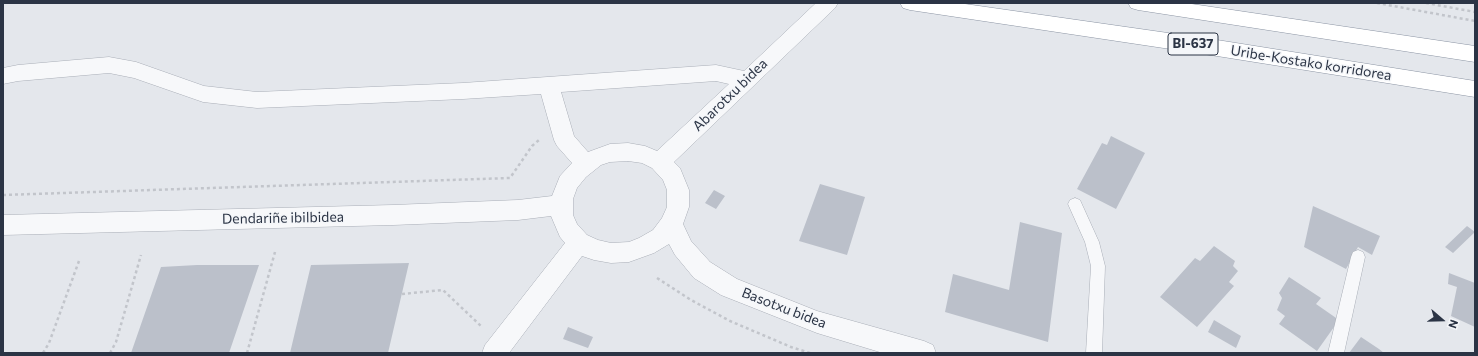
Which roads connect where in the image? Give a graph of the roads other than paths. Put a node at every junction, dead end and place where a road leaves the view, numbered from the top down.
1 (828, 3) edge
2 (910, 3) edge
3 (1138, 3) edge
4 (1475, 54) edge
5 (3, 76) edge
6 (746, 79) junction
7 (549, 85) junction
8 (1475, 89) edge
9 (660, 162) junction
10 (586, 164) junction
11 (1074, 204) dead end
12 (562, 205) junction
13 (3, 224) edge
14 (672, 224) junction
15 (579, 242) junction
16 (1358, 257) dead end
17 (494, 353) edge
18 (924, 353) edge
19 (1094, 353) edge
20 (1336, 353) edge

1 - 6 street, Abarotxu bidea
2 - 8 highway, Uribe-Kostako korridorea / BI-637
3 - 4 highway, BI-637
5 - 7 street
6 - 7 street
6 - 9 street, Abarotxu bidea
7 - 10 street
9 - 10 street
9 - 14 street
10 - 12 street
11 - 19 lane
12 - 13 street, Dendariñe ibilbidea
12 - 15 street
14 - 15 street
14 - 18 street, Basotxu bidea
15 - 17 street
16 - 20 lane

